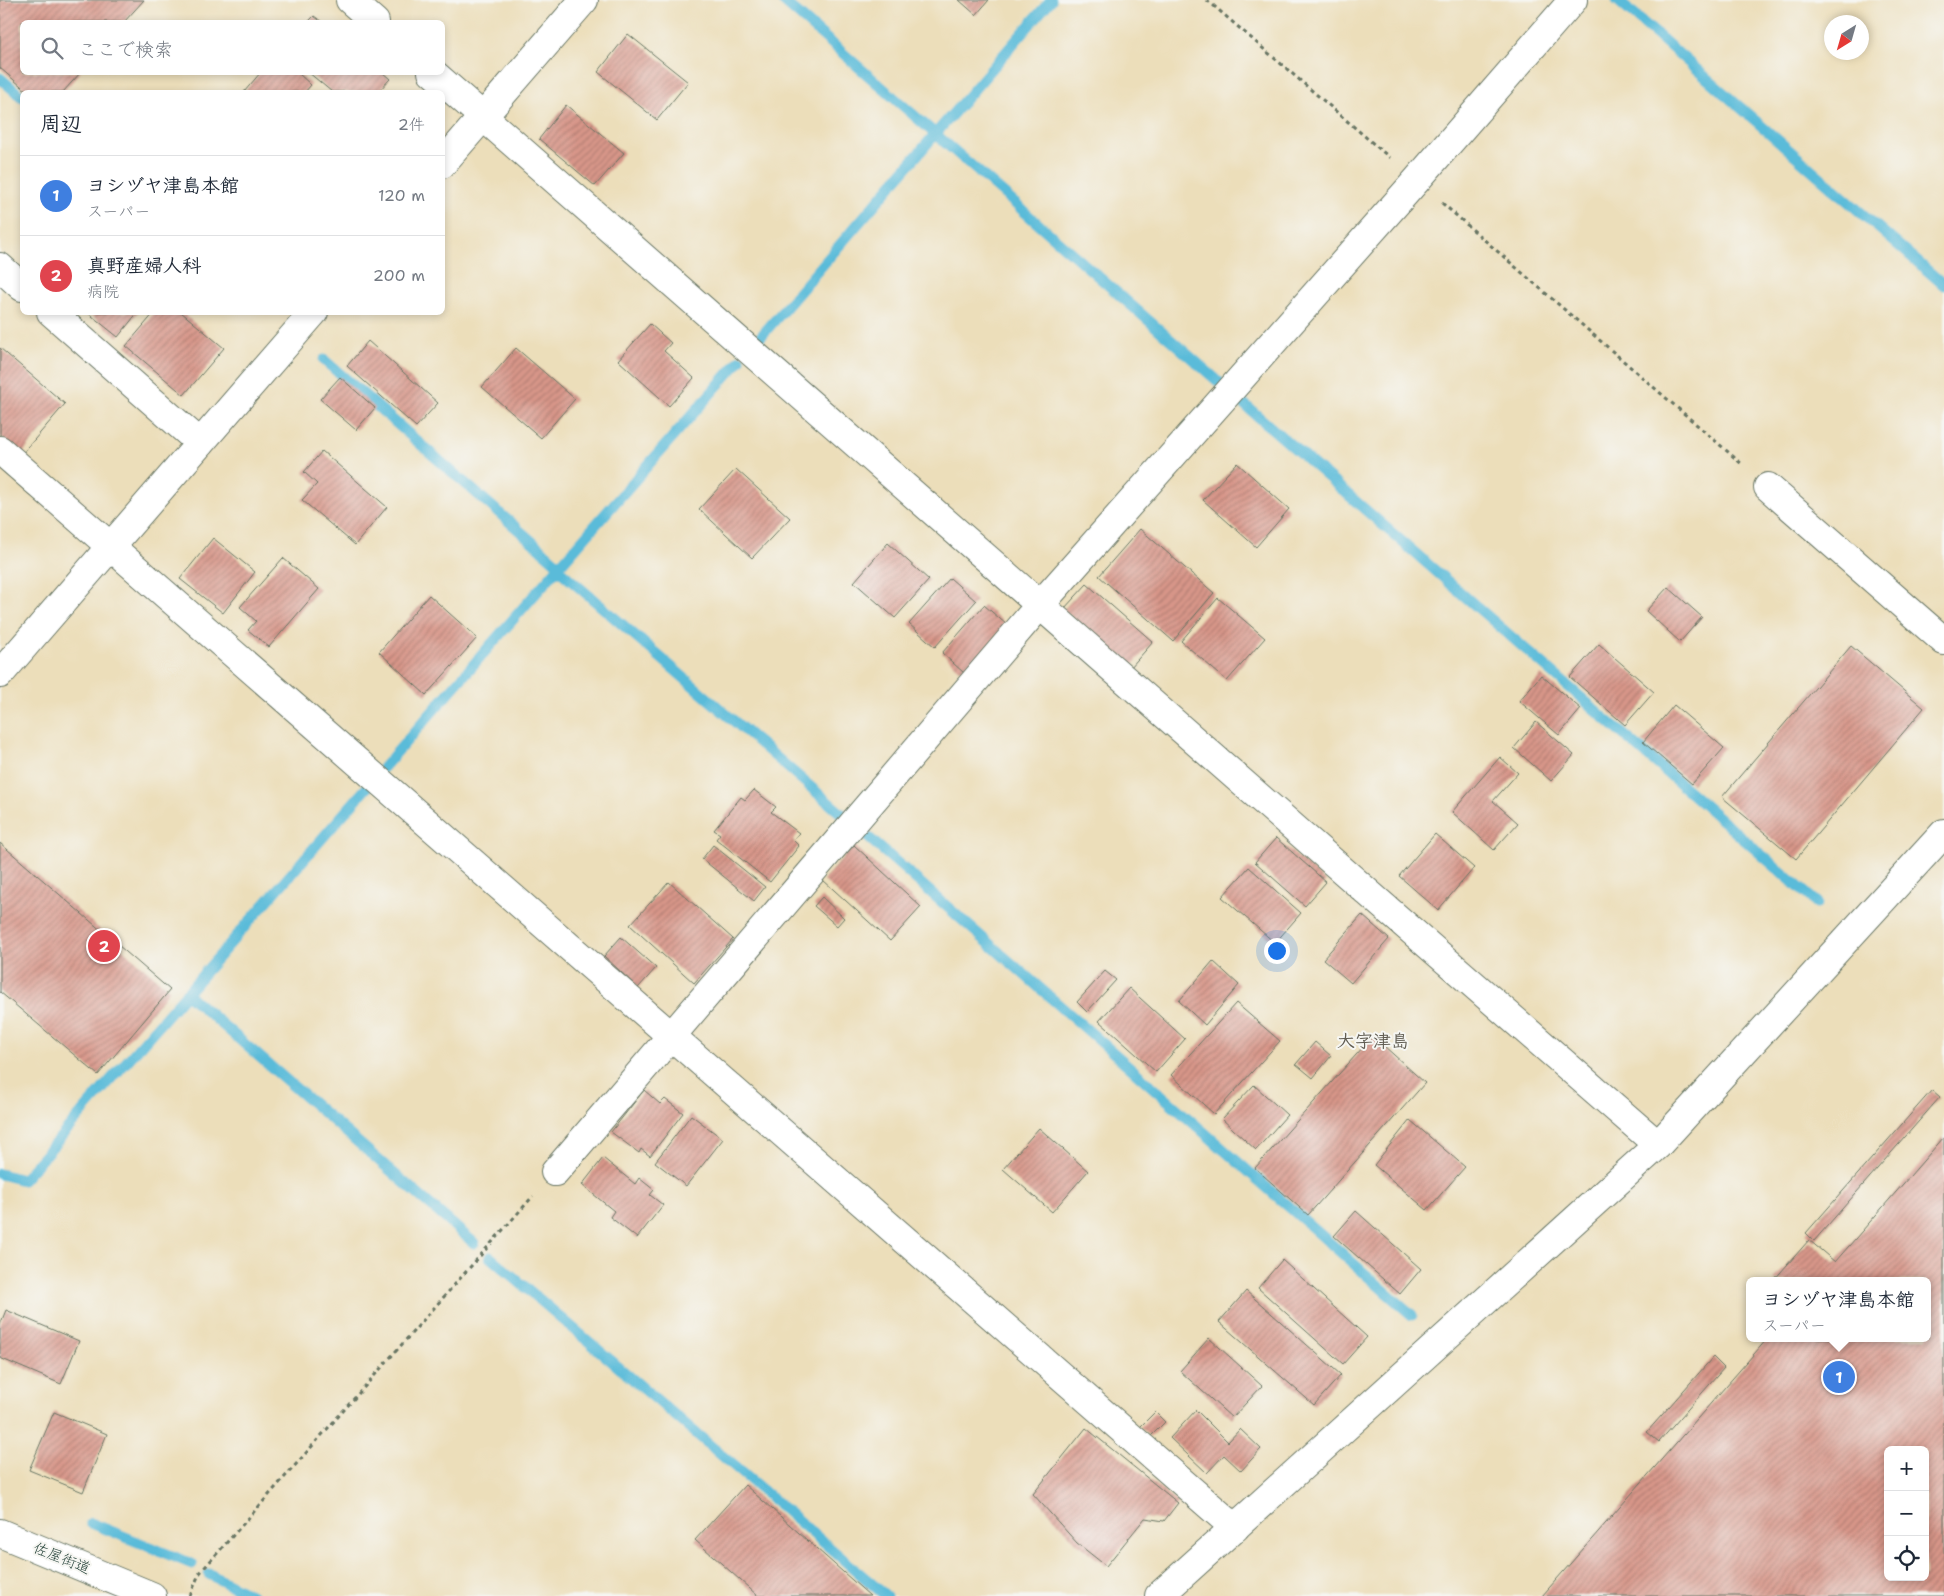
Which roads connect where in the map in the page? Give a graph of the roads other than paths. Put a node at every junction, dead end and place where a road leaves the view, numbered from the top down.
1 (350, 0) edge
2 (584, 0) edge
3 (1573, 0) edge
4 (373, 20) edge
5 (435, 75) edge
6 (483, 117) junction
7 (445, 161) edge
8 (0, 268) edge
9 (20, 285) edge
10 (54, 315) edge
11 (311, 315) edge
12 (200, 444) junction
13 (0, 450) edge
14 (1768, 488) road end
15 (111, 546) junction
16 (1039, 606) junction
17 (1944, 641) edge
18 (0, 674) edge
19 (1944, 833) edge
20 (671, 1035) junction
21 (1658, 1145) junction
22 (555, 1172) road end
23 (1235, 1528) junction
24 (0, 1533) edge
25 (152, 1596) edge
26 (1160, 1596) edge

1 - 4 street
2 - 6 street
3 - 16 street
5 - 6 street
6 - 7 street
6 - 16 street
8 - 9 street
10 - 12 street
11 - 12 street
12 - 15 street
13 - 15 street
14 - 17 street
15 - 18 street
15 - 20 street
16 - 20 street
16 - 21 street
19 - 21 street
20 - 22 street
20 - 23 street
21 - 23 street
23 - 26 street
24 - 25 street, 佐屋街道

